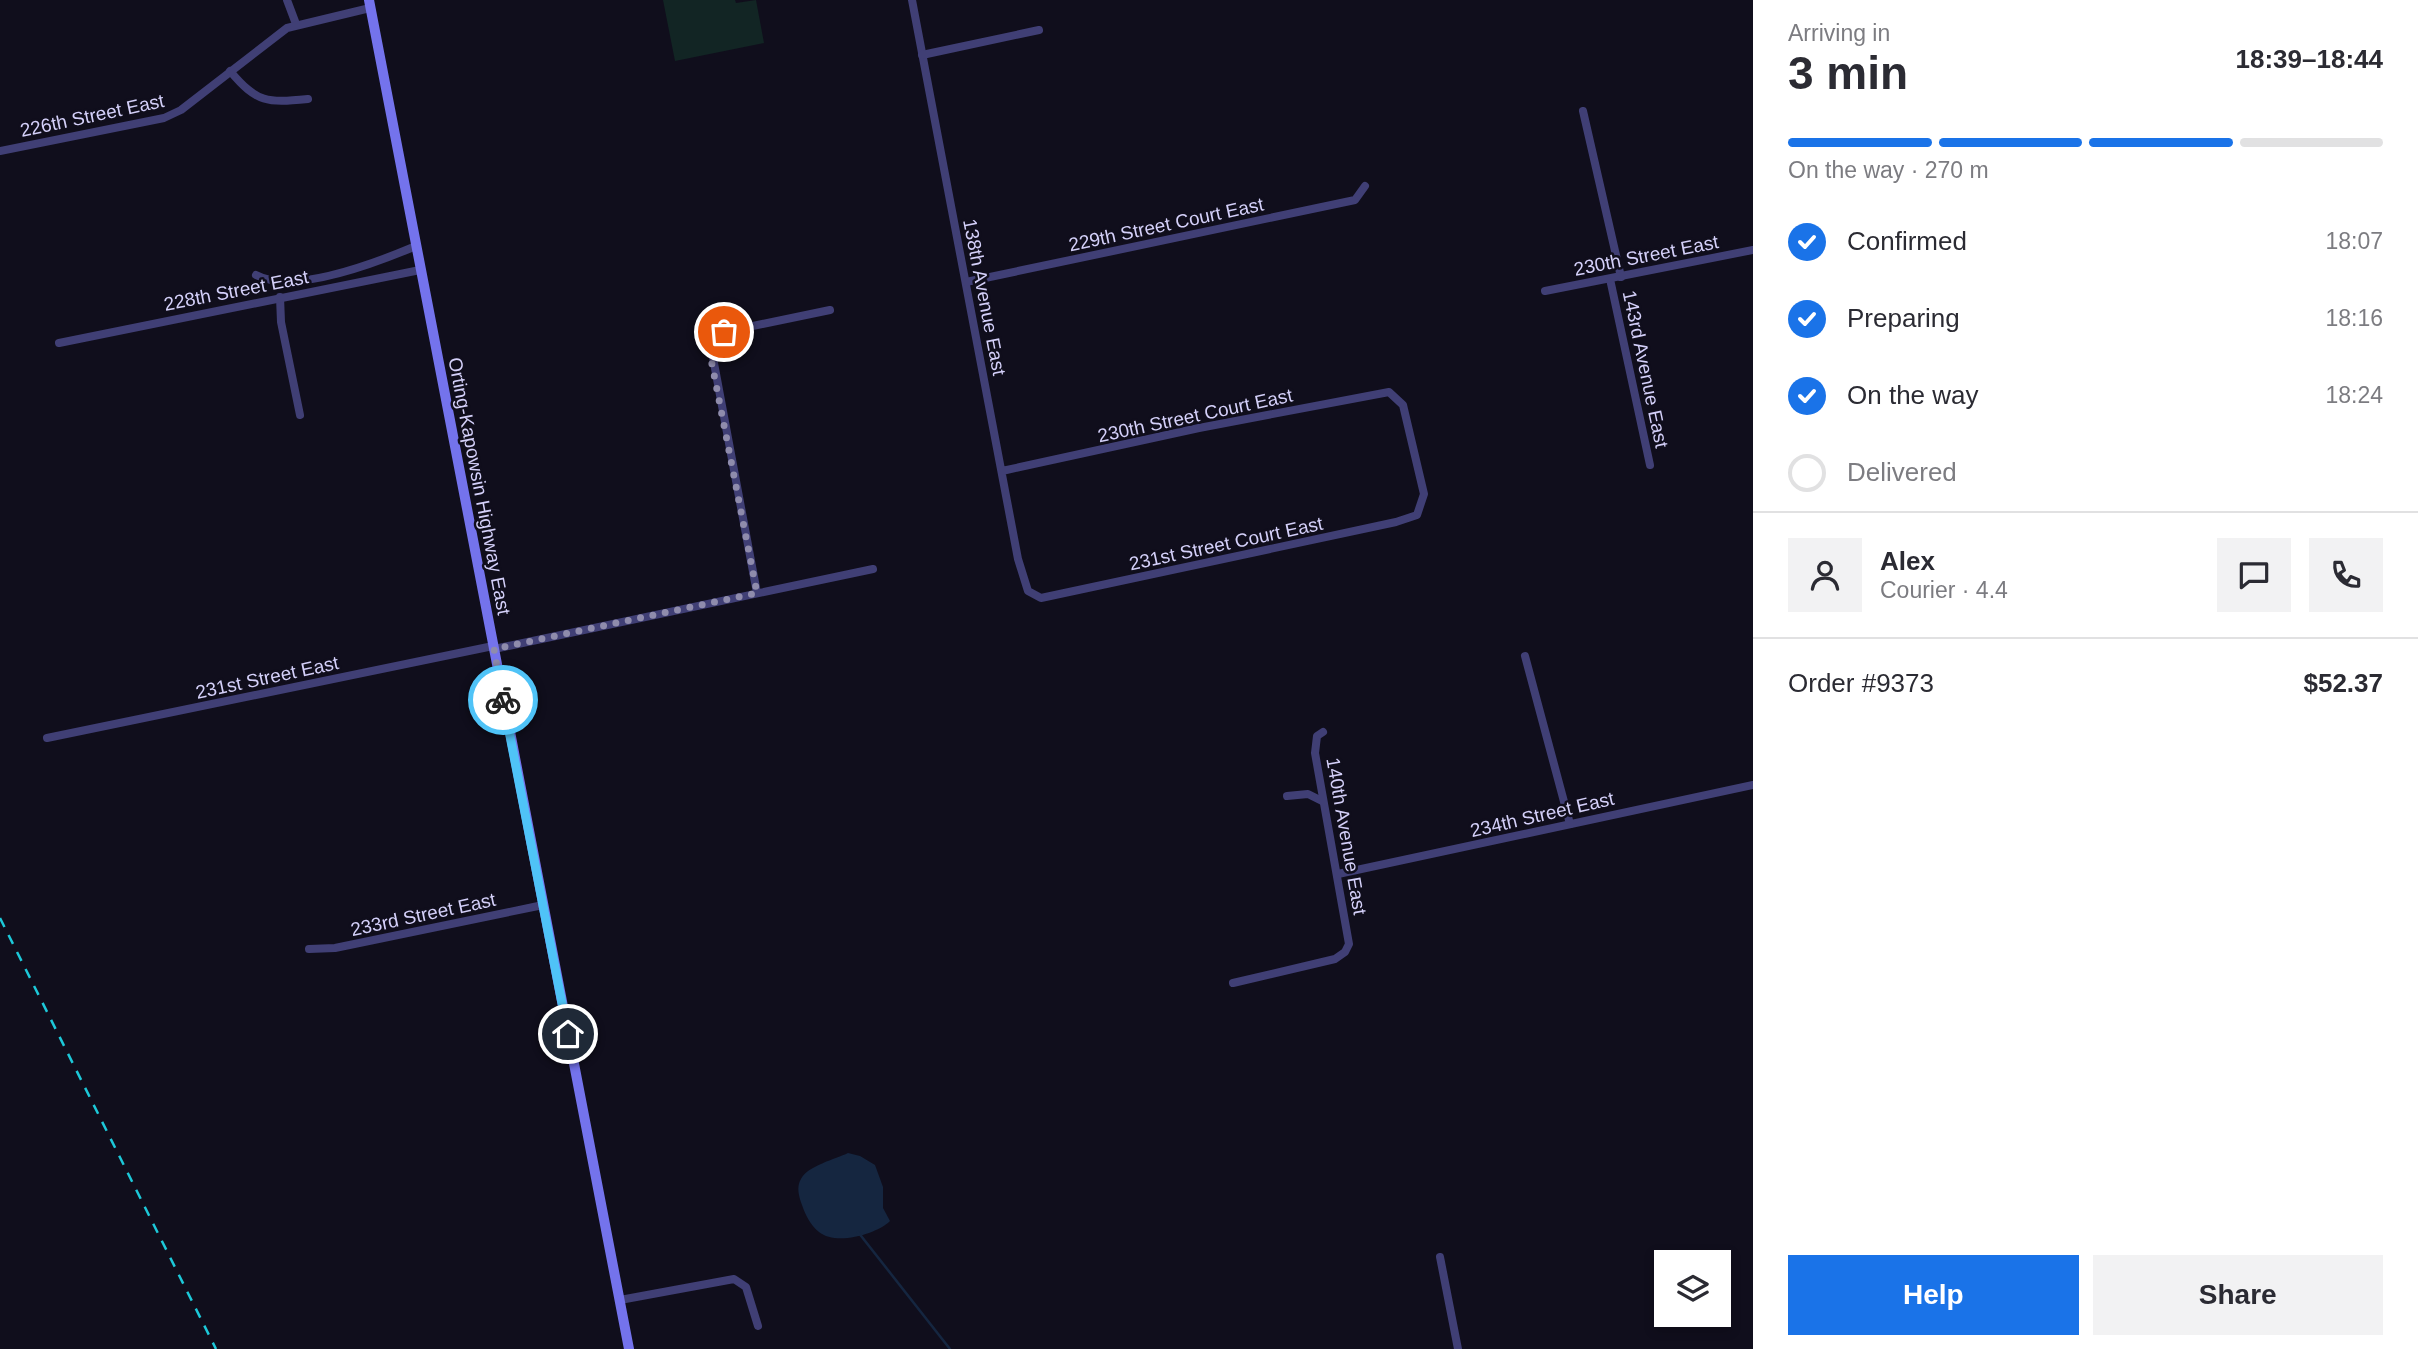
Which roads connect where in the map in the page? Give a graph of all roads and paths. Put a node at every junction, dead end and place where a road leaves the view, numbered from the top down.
1 (287, 0) edge
2 (912, 0) edge
3 (369, 4) edge
4 (296, 24) junction
5 (1039, 30) dead end
6 (922, 55) junction
7 (230, 71) junction
8 (308, 99) dead end
9 (1583, 111) dead end
10 (0, 151) edge
11 (1366, 186) dead end
12 (416, 246) junction
13 (1753, 250) edge
14 (420, 270) junction
15 (256, 275) dead end
16 (1621, 277) junction
17 (1610, 279) junction
18 (966, 282) junction
19 (1545, 291) dead end
20 (280, 298) junction
21 (830, 310) dead end
22 (59, 343) dead end
23 (300, 415) dead end
24 (1650, 465) dead end
25 (1002, 471) junction
26 (1420, 509) joint
27 (873, 569) dead end
28 (757, 593) junction
29 (1034, 596) joint
30 (493, 648) junction
31 (1525, 656) dead end
32 (1323, 732) dead end
33 (47, 738) dead end
34 (1753, 785) edge
35 (1287, 796) dead end
36 (1322, 801) junction
37 (1570, 824) junction
38 (1338, 874) junction
39 (543, 905) junction
40 (309, 950) dead end
41 (1233, 983) dead end
42 (1440, 1257) dead end
43 (620, 1300) junction
44 (758, 1326) dead end
45 (629, 1349) edge
46 (1458, 1349) edge

1 - 4 street
2 - 6 street, 138th Avenue East
3 - 4 street, 226th Street East
3 - 12 main road, Orting-Kapowsin Highway East
4 - 7 street, 226th Street East
5 - 6 street
6 - 18 street, 138th Avenue East
7 - 8 street
7 - 10 street, 226th Street East
9 - 16 street, 143rd Avenue East
11 - 18 street, 229th Street Court East
12 - 14 main road, Orting-Kapowsin Highway East
12 - 15 street
13 - 16 street, 230th Street East
14 - 20 street, 228th Street East
14 - 30 main road, Orting-Kapowsin Highway East
16 - 17 street, 230th Street East
17 - 19 street, 230th Street East
17 - 24 street, 143rd Avenue East
18 - 25 street, 138th Avenue East
20 - 22 street, 228th Street East
20 - 23 street
21 - 28 street
25 - 26 street, 230th Street Court East
25 - 29 street, 138th Avenue East
26 - 29 street, 231st Street Court East
27 - 28 street, 231st Street East
28 - 30 street, 231st Street East
30 - 33 street, 231st Street East
30 - 39 main road, Orting-Kapowsin Highway East
31 - 37 street
32 - 36 street, 140th Avenue East
34 - 37 street, 234th Street East
35 - 36 street
36 - 38 street, 140th Avenue East
37 - 38 street, 234th Street East
38 - 41 street, 140th Avenue East
39 - 40 street, 233rd Street East
39 - 43 main road, Orting-Kapowsin Highway East
42 - 46 street
43 - 44 street
43 - 45 main road, Orting-Kapowsin Highway East

